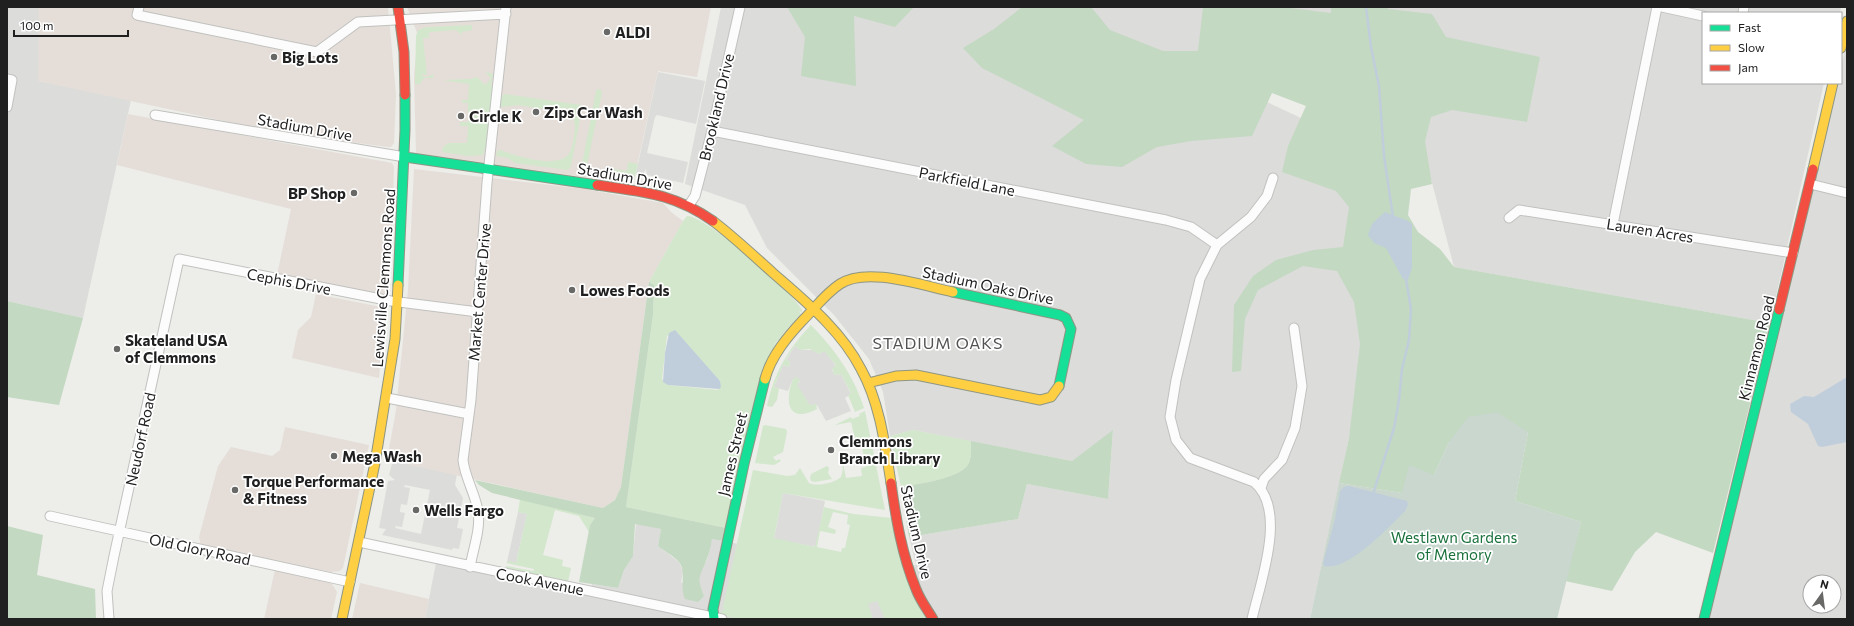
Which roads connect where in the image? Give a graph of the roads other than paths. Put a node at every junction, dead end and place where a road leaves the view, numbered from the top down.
1 (139, 7) edge
2 (398, 7) edge
3 (740, 7) edge
4 (1657, 7) edge
5 (1662, 7) edge
6 (506, 10) edge
7 (1702, 16) edge
8 (400, 19) junction
9 (1847, 21) edge
10 (1844, 31) edge
11 (1842, 42) edge
12 (10, 80) edge
13 (1833, 84) edge
14 (7, 107) edge
15 (155, 115) dead end
16 (712, 131) junction
17 (404, 158) junction
18 (489, 169) junction
19 (1273, 178) dead end
20 (1810, 184) junction
21 (1847, 193) edge
22 (689, 205) junction
23 (1509, 218) dead end
24 (1613, 224) junction
25 (1217, 245) junction
26 (1793, 253) junction
27 (179, 259) joint
28 (398, 302) junction
29 (813, 310) junction
30 (478, 312) junction
31 (1294, 328) dead end
32 (868, 383) junction
33 (387, 398) junction
34 (469, 414) junction
35 (1261, 488) junction
36 (50, 516) dead end
37 (120, 532) junction
38 (359, 542) junction
39 (470, 567) junction
40 (350, 582) junction
41 (717, 618) edge
42 (109, 619) edge
43 (342, 619) edge
44 (933, 619) edge
45 (1252, 619) edge
46 (1704, 619) edge

1 - 8 street, Market Center Drive
2 - 8 street, Lewisville Clemmons Road
3 - 16 street, Brookland Drive
4 - 24 street
5 - 7 street
6 - 8 street, Market Center Drive
6 - 18 street, Market Center Drive
8 - 17 street, Lewisville Clemmons Road
9 - 10 street
10 - 11 street
12 - 14 street
13 - 20 street, Kinnamon Road
15 - 17 street, Stadium Drive
16 - 22 street, Brookland Drive
16 - 25 street, Parkfield Lane
17 - 18 street, Stadium Drive
17 - 28 street, Lewisville Clemmons Road
18 - 22 street, Stadium Drive
18 - 30 street, Market Center Drive
19 - 25 street
20 - 21 street
20 - 26 street, Kinnamon Road
22 - 29 street, Stadium Drive
23 - 24 street, Lauren Acres
24 - 26 street, Lauren Acres
25 - 35 street
26 - 46 street, Kinnamon Road
27 - 28 street, Cephis Drive
27 - 37 street, Neudorf Road
28 - 30 street, Cephis Drive
28 - 33 street, Lewisville Clemmons Road
29 - 32 street, Stadium Drive
29 - 32 street, Stadium Oaks Drive
29 - 41 street, James Street
30 - 34 street, Market Center Drive
31 - 35 street
32 - 44 street, Stadium Drive
33 - 34 street
33 - 38 street, Lewisville Clemmons Road
34 - 39 street, Market Center Drive
35 - 45 street
36 - 37 street, Old Glory Road
37 - 40 street, Old Glory Road
37 - 42 street, Neudorf Road
38 - 39 street, Cook Avenue
38 - 40 street, Lewisville Clemmons Road
39 - 41 street, Cook Avenue
40 - 43 street, Lewisville Clemmons Road

